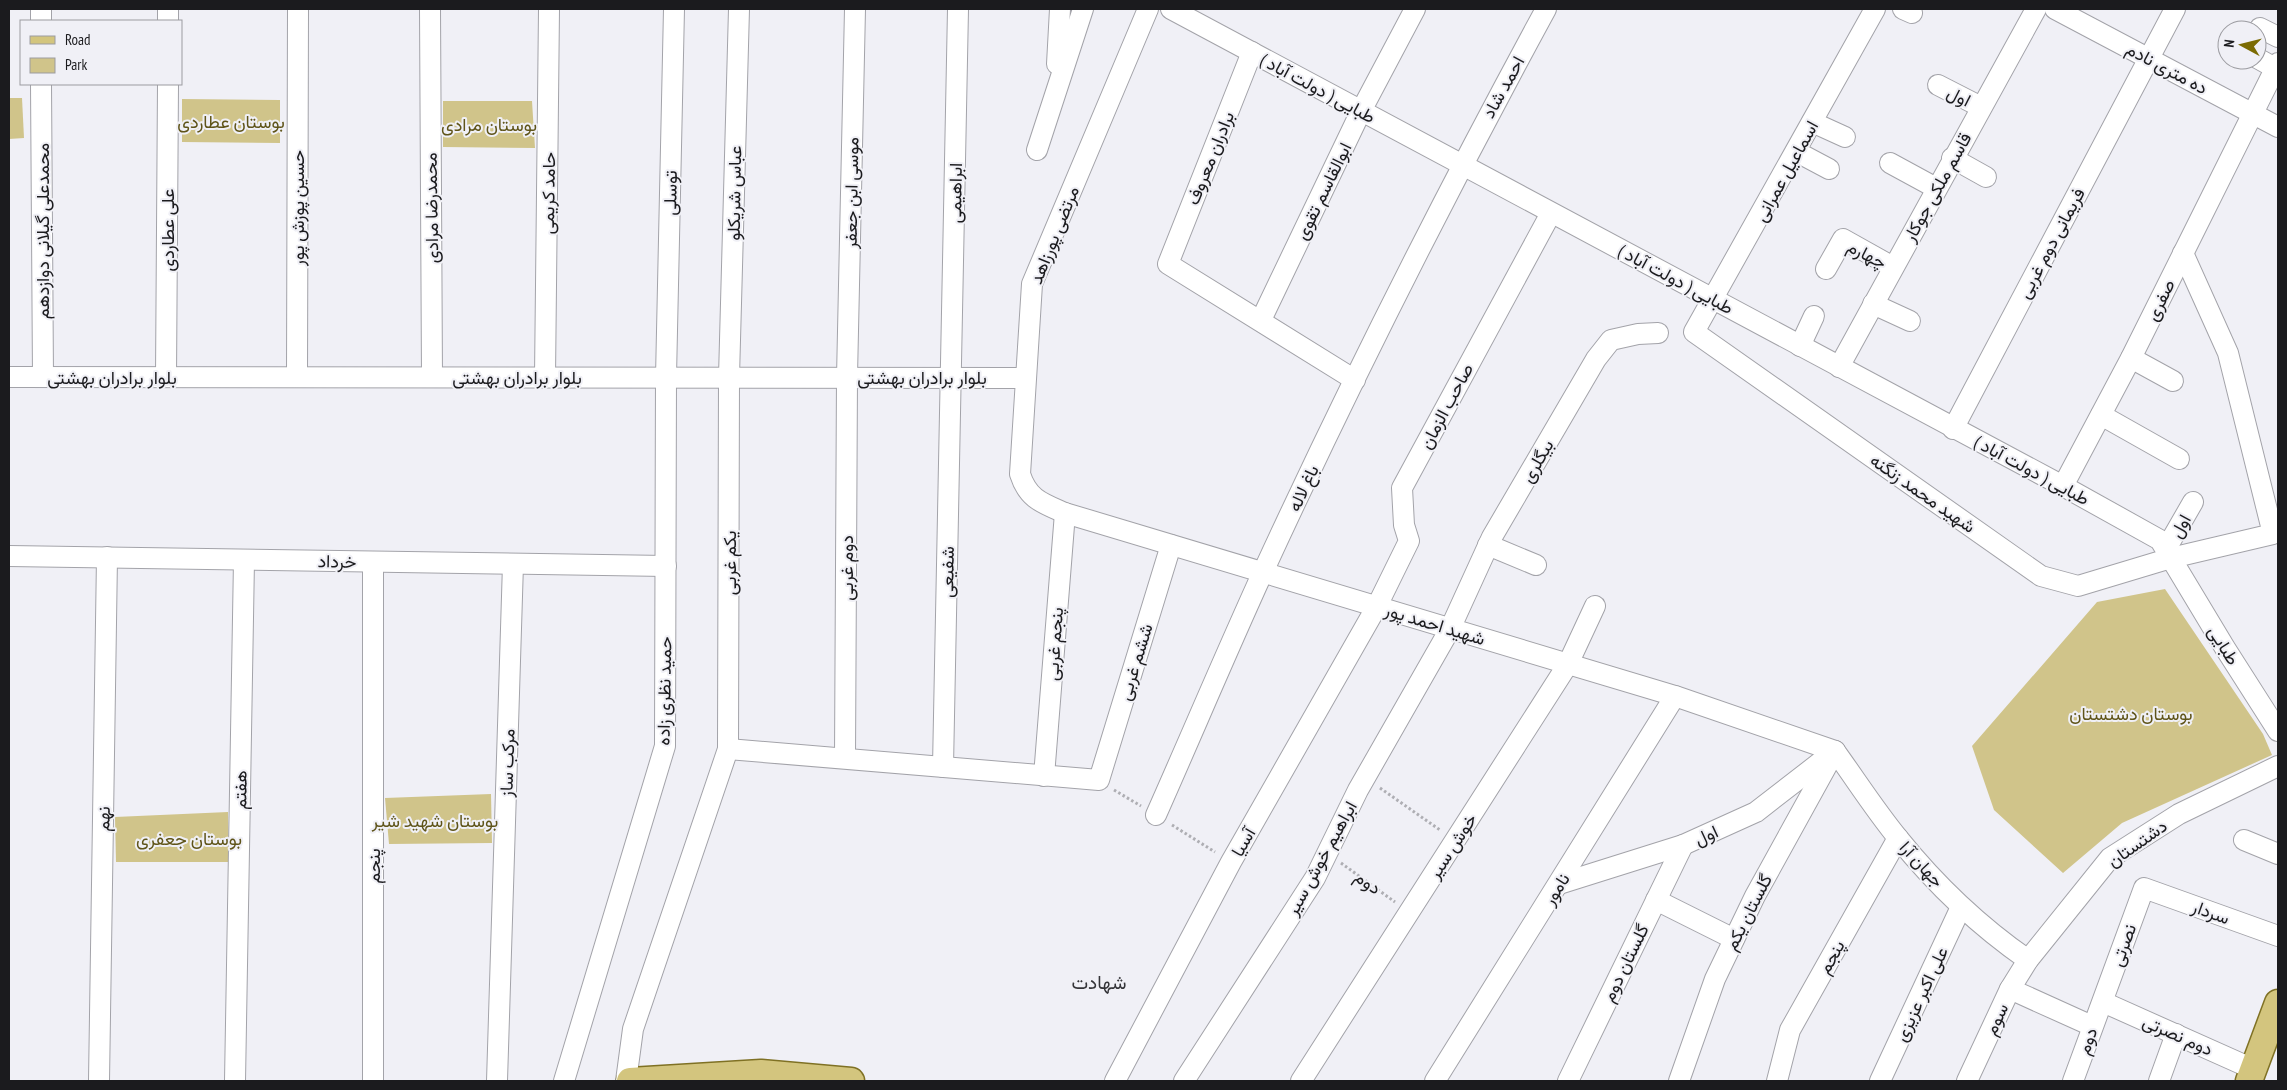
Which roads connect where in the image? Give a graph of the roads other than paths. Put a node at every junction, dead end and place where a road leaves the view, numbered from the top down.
1 (298, 9) edge
2 (430, 9) edge
3 (550, 9) edge
4 (674, 9) edge
5 (739, 9) edge
6 (855, 9) edge
7 (958, 9) edge
8 (1060, 9) edge
9 (1083, 9) edge
10 (1148, 9) edge
11 (1171, 9) edge
12 (1415, 9) edge
13 (1546, 9) edge
14 (1875, 9) edge
15 (2036, 9) edge
16 (2055, 9) edge
17 (2175, 9) edge
18 (1252, 52) junction
19 (2149, 58) junction
20 (2277, 66) edge
21 (41, 85) edge
22 (168, 85) edge
23 (1938, 85) dead end
24 (1057, 88) junction
25 (1980, 107) junction
26 (1361, 111) junction
27 (2252, 113) junction
28 (1812, 122) junction
29 (2278, 127) edge
30 (1845, 138) dead end
31 (1037, 150) dead end
32 (1797, 152) junction
33 (1952, 158) junction
34 (1890, 163) dead end
35 (1461, 165) junction
36 (1829, 169) dead end
37 (1986, 177) dead end
38 (1936, 188) junction
39 (1551, 213) junction
40 (2183, 253) junction
41 (1893, 267) junction
42 (1826, 269) dead end
43 (1715, 299) junction
44 (1873, 304) junction
45 (1814, 316) dead end
46 (1261, 320) junction
47 (1910, 321) dead end
48 (1694, 332) joint
49 (1658, 333) dead end
50 (1800, 346) junction
51 (2131, 358) junction
52 (1839, 367) junction
53 (9, 377) edge
54 (42, 377) junction
55 (166, 377) junction
56 (297, 377) junction
57 (432, 377) junction
58 (545, 377) junction
59 (666, 377) junction
60 (729, 377) junction
61 (847, 377) junction
62 (951, 377) junction
63 (1026, 378) junction
64 (1355, 380) junction
65 (2173, 381) dead end
66 (2101, 415) junction
67 (1953, 429) junction
68 (2179, 459) dead end
69 (2063, 486) junction
70 (1035, 500) joint
71 (2193, 502) dead end
72 (1064, 513) junction
73 (1171, 545) junction
74 (1488, 545) junction
75 (2169, 554) junction
76 (9, 556) edge
77 (107, 558) junction
78 (244, 560) junction
79 (373, 562) junction
80 (513, 564) junction
81 (1536, 565) dead end
82 (666, 566) junction
83 (1263, 572) junction
84 (1377, 606) junction
85 (1595, 606) dead end
86 (1450, 628) junction
87 (1568, 664) junction
88 (1675, 696) junction
89 (2278, 731) edge
90 (728, 749) junction
91 (1835, 751) junction
92 (845, 758) junction
93 (2278, 766) edge
94 (943, 767) junction
95 (1044, 776) junction
96 (1156, 816) dead end
97 (1898, 838) junction
98 (2244, 840) dead end
99 (1683, 845) junction
100 (2278, 854) edge
101 (1560, 884) junction
102 (2144, 888) joint
103 (1656, 900) junction
104 (1962, 907) junction
105 (2278, 936) edge
106 (1734, 939) junction
107 (2028, 960) junction
108 (2010, 989) junction
109 (2103, 1002) junction
110 (2278, 1003) edge
111 (2092, 1026) junction
112 (2176, 1034) junction
113 (762, 1077) edge
114 (2253, 1077) edge
115 (99, 1081) edge
116 (235, 1081) edge
117 (373, 1081) edge
118 (497, 1081) edge
119 (564, 1081) edge
120 (628, 1081) edge
121 (851, 1081) edge
122 (1115, 1081) edge
123 (1184, 1081) edge
124 (1301, 1081) edge
125 (1435, 1081) edge
126 (1568, 1081) edge
127 (1679, 1081) edge
128 (1777, 1081) edge
129 (1880, 1081) edge
130 (1967, 1081) edge
131 (2072, 1081) edge
132 (2159, 1081) edge

1 - 56 street, حسین پوزش پور
2 - 57 street, محمدرضا مرادی
3 - 58 street, حامد کریمی
4 - 59 street, توسلی
5 - 60 street, عباس شریکلو
6 - 61 street, موسی ابن جعفر
7 - 62 street, ابراهیمی
8 - 24 street
9 - 24 street
10 - 63 street, مرتضی پورزاهد
11 - 18 street, طبایی ( دولت آباد )
12 - 26 street, ابوالقاسم تقوی
13 - 35 street, احمد شاد
14 - 28 street, اسماعیل عمرانی
15 - 25 street, قاسم ملکی جوکار
16 - 19 street, ده متری نادم
17 - 19 street, فریمانی دوم غربی
18 - 26 street, طبایی ( دولت آباد )
18 - 46 street, برادران معروف
19 - 27 street, ده متری نادم
19 - 67 street, فریمانی دوم غربی
20 - 27 street, صفری
21 - 54 street, محمدعلی گیلانی دوازدهم
22 - 55 street, علی عطاردی
23 - 25 street, اول
24 - 31 street
25 - 33 street, قاسم ملکی جوکار
26 - 35 street, طبایی ( دولت آباد )
26 - 46 street, ابوالقاسم تقوی
27 - 29 street, ده متری نادم
27 - 40 street, صفری
28 - 30 street
28 - 32 street, اسماعیل عمرانی
32 - 36 street
32 - 43 street, اسماعیل عمرانی
33 - 37 street
33 - 38 street, قاسم ملکی جوکار
34 - 38 street
35 - 39 street, طبایی ( دولت آباد )
35 - 64 street, باغ لاله
38 - 41 street, قاسم ملکی جوکار
39 - 43 street, طبایی ( دولت آباد )
39 - 84 street, صاحب الزمان
40 - 51 street, صفری
40 - 75 street, شهید محمد زنگنه
41 - 42 street, چهارم
41 - 44 street, قاسم ملکی جوکار
43 - 48 street, اسماعیل عمرانی
43 - 50 street, طبایی ( دولت آباد )
44 - 47 street
44 - 52 street, قاسم ملکی جوکار
45 - 50 street
46 - 64 street
48 - 75 street, شهید محمد زنگنه
49 - 74 street, بیگلری
50 - 52 street, طبایی ( دولت آباد )
51 - 65 street
51 - 66 street, صفری
52 - 67 street, طبایی ( دولت آباد )
53 - 54 street, بلوار برادران بهشتی
54 - 55 street, بلوار برادران بهشتی
55 - 56 street, بلوار برادران بهشتی
56 - 57 street, بلوار برادران بهشتی
57 - 58 street, بلوار برادران بهشتی
58 - 59 street, بلوار برادران بهشتی
59 - 60 street, بلوار برادران بهشتی
59 - 82 street, حمید نظری زاده
60 - 61 street, بلوار برادران بهشتی
60 - 90 street, یکم غربی
61 - 62 street, بلوار برادران بهشتی
61 - 92 street, دوم غربی
62 - 63 street, بلوار برادران بهشتی
62 - 94 street, شفیعی
63 - 70 street, مرتضی پورزاهد
64 - 83 street, باغ لاله
66 - 68 street
66 - 69 street, صفری
67 - 69 street, طبایی ( دولت آباد )
69 - 75 street, طبایی ( دولت آباد )
70 - 72 street, شهید احمد پور
71 - 75 street, اول
72 - 73 street, شهید احمد پور
72 - 95 street, پنجم غربی
73 - 83 street, شهید احمد پور
73 - 95 street, ششم غربی
74 - 81 street
74 - 86 street, بیگلری
75 - 89 street, طبایی
76 - 77 street, خرداد
77 - 78 street, خرداد
77 - 115 street, نهم
78 - 79 street, خرداد
78 - 116 street, هفتم
79 - 80 street, خرداد
79 - 117 street, پنجم
80 - 82 street, خرداد
80 - 118 street, مرکب ساز
82 - 119 street, حمید نظری زاده
83 - 84 street, شهید احمد پور
83 - 96 street, باغ لاله
84 - 86 street, شهید احمد پور
84 - 122 street, آسیا
85 - 87 street, خوش سیر
86 - 87 street, شهید احمد پور
86 - 123 street, ابراهیم خوش سیر
87 - 88 street, شهید احمد پور
87 - 124 street, خوش سیر
88 - 91 street, شهید احمد پور
88 - 101 street, نامور
90 - 92 street
90 - 120 street, یکم غربی
91 - 97 street, جهان آرا
91 - 99 street, اول
91 - 106 street, گلستان یکم
92 - 94 street
93 - 107 street, دشتستان
94 - 95 street
97 - 104 street, جهان آرا
97 - 128 street, پنجم
98 - 100 street
99 - 101 street, اول
99 - 103 street, گلستان دوم
101 - 125 street, نامور
102 - 105 street, سردار
102 - 109 street, نصرتی
103 - 106 street
103 - 126 street, گلستان دوم
104 - 107 street, جهان آرا
104 - 129 street, علی اکبر عزیزی
106 - 127 street, گلستان یکم
107 - 108 street, سوم
108 - 111 street
108 - 130 street, سوم
109 - 111 street, دوم
109 - 112 street, دوم نصرتی
110 - 114 main road
111 - 131 street, دوم
112 - 114 street, دوم نصرتی
112 - 132 street
113 - 120 main road
113 - 121 main road

